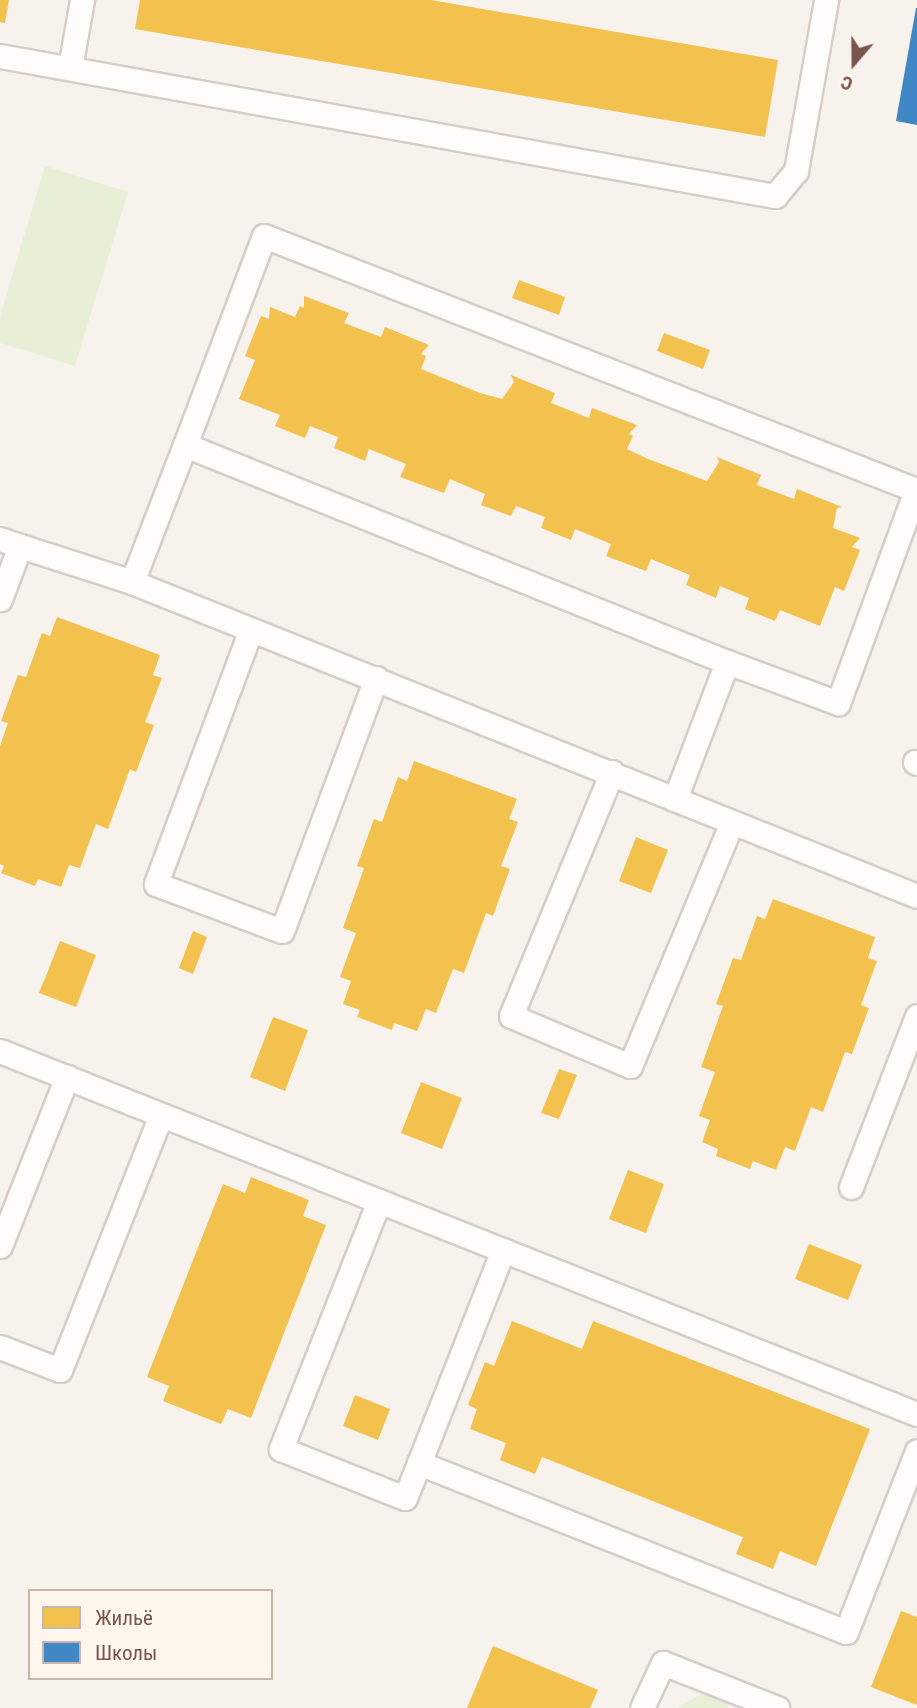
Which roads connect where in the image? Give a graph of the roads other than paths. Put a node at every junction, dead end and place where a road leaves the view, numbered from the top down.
1 (82, 0) edge
2 (826, 0) edge
3 (0, 56) edge
4 (70, 68) junction
5 (185, 445) junction
6 (10, 543) edge
7 (132, 582) junction
8 (0, 599) edge
9 (250, 632) junction
10 (727, 662) junction
11 (376, 678) junction
12 (612, 772) junction
13 (675, 799) junction
14 (732, 822) junction
15 (917, 897) edge
16 (917, 1016) edge
17 (0, 1051) edge
18 (67, 1077) junction
19 (161, 1115) junction
20 (850, 1187) dead end
21 (379, 1201) junction
22 (0, 1246) edge
23 (503, 1250) junction
24 (0, 1347) edge
25 (917, 1415) edge
26 (917, 1451) edge
27 (419, 1463) junction
28 (642, 1708) edge
29 (777, 1708) edge

1 - 4 lane
2 - 4 lane
3 - 4 lane
5 - 7 lane
5 - 10 lane
5 - 10 lane
6 - 7 lane
6 - 8 lane
7 - 9 lane
9 - 11 lane
9 - 11 lane
10 - 13 lane
11 - 12 lane
12 - 13 lane
12 - 14 lane
13 - 14 lane
14 - 15 lane
16 - 20 lane
17 - 18 lane
18 - 19 lane
18 - 22 lane
19 - 21 lane
19 - 24 lane
21 - 23 lane
21 - 27 lane
23 - 25 lane
23 - 27 lane
26 - 27 lane
28 - 29 lane

